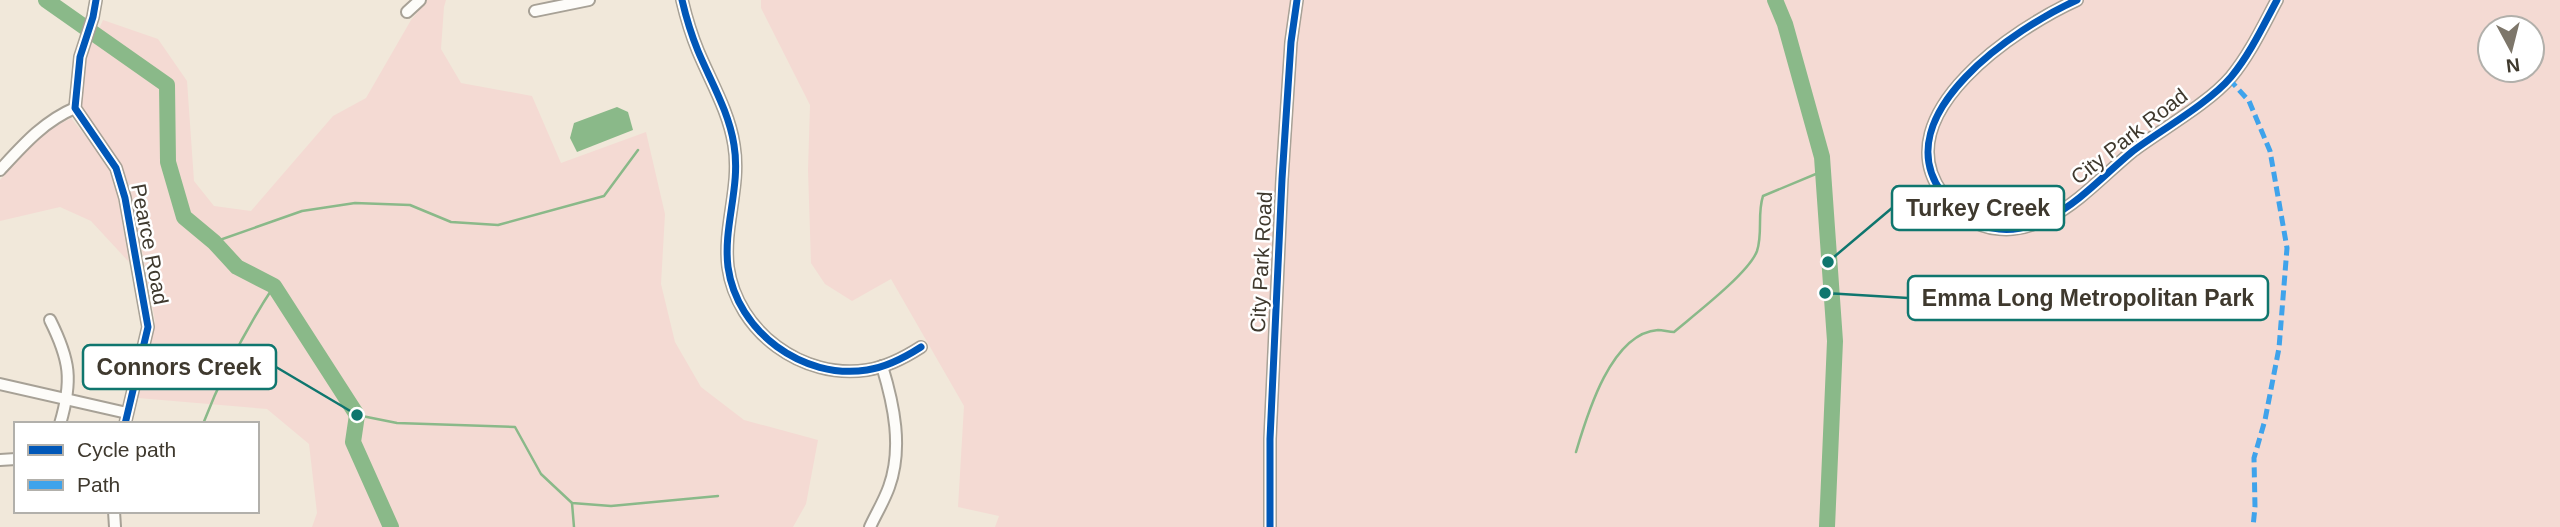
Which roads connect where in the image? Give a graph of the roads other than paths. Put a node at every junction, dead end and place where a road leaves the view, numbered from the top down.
1 (96, 0) edge
2 (420, 0) edge
3 (589, 0) edge
4 (682, 0) edge
5 (1297, 0) edge
6 (2077, 0) edge
7 (2277, 0) edge
8 (535, 11) dead end
9 (407, 12) dead end
10 (75, 108) junction
11 (0, 170) edge
12 (50, 320) dead end
13 (921, 347) dead end
14 (882, 366) junction
15 (0, 384) edge
16 (68, 398) junction
17 (126, 418) edge
18 (61, 422) edge
19 (870, 527) edge
20 (1270, 527) edge

1 - 10 street
2 - 9 street
3 - 8 street
4 - 14 street
5 - 20 street, City Park Road
6 - 7 street, City Park Road
10 - 11 street
10 - 17 street, Pearce Road
12 - 16 street
13 - 14 street
14 - 19 street
15 - 16 street
16 - 17 street
16 - 18 street

